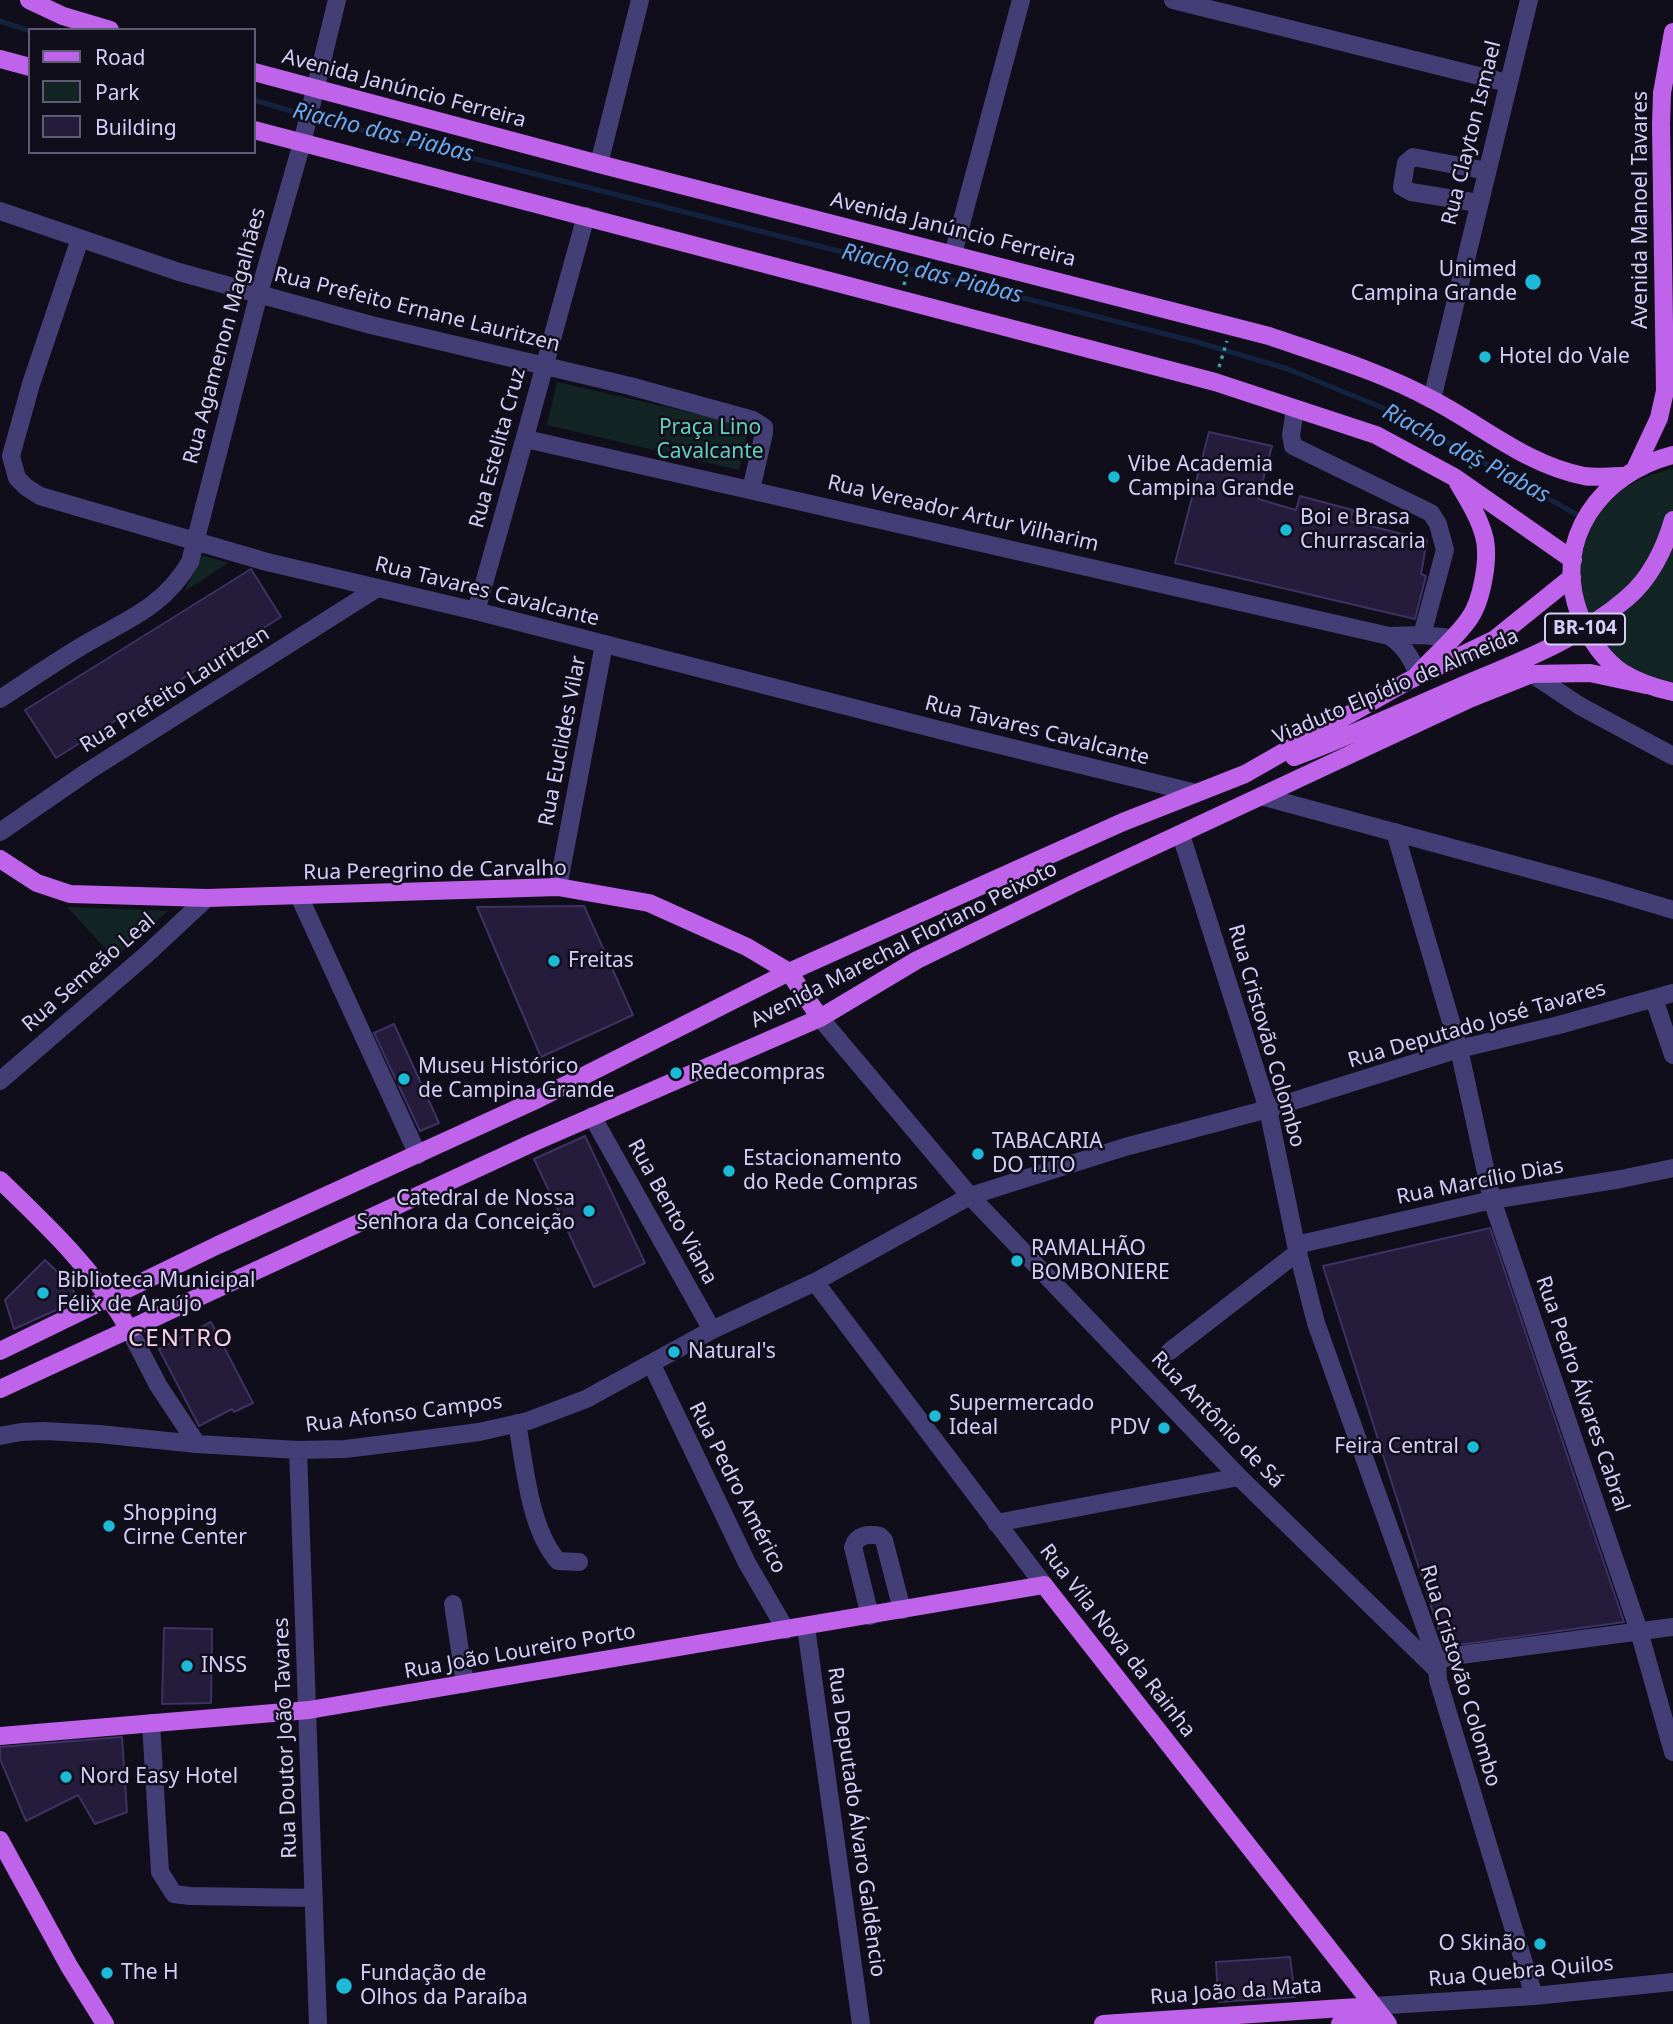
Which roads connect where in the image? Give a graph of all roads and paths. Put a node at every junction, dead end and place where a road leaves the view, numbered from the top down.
1 (29, 0) edge
2 (337, 0) edge
3 (639, 0) edge
4 (1021, 0) edge
5 (1172, 0) edge
6 (1529, 0) edge
7 (103, 28) edge
8 (1673, 32) edge
9 (0, 59) edge
10 (28, 66) edge
11 (256, 73) edge
12 (1507, 83) junction
13 (314, 89) junction
14 (256, 131) edge
15 (302, 143) junction
16 (599, 164) junction
17 (1486, 171) junction
18 (1478, 203) junction
19 (0, 211) edge
20 (586, 216) junction
21 (80, 239) junction
22 (953, 254) junction
23 (911, 257) dead end
24 (905, 281) dead end
25 (259, 293) junction
26 (1227, 341) dead end
27 (1220, 364) dead end
28 (544, 367) junction
29 (1432, 399) junction
30 (1295, 409) junction
31 (526, 439) junction
32 (1480, 450) dead end
33 (1673, 455) edge
34 (1629, 472) junction
35 (1462, 473) junction
36 (751, 490) junction
37 (1673, 520) edge
38 (194, 542) junction
39 (1572, 569) junction
40 (376, 589) junction
41 (476, 611) junction
42 (1422, 635) junction
43 (1389, 636) junction
44 (1451, 638) junction
45 (604, 644) junction
46 (1532, 674) junction
47 (1415, 677) junction
48 (1646, 685) junction
49 (1673, 692) edge
50 (0, 699) edge
51 (1673, 756) edge
52 (1245, 774) junction
53 (1196, 793) junction
54 (1261, 796) junction
55 (0, 832) edge
56 (1395, 832) junction
57 (1181, 835) junction
58 (0, 859) edge
59 (558, 887) junction
60 (299, 896) junction
61 (206, 898) junction
62 (1673, 911) edge
63 (789, 972) junction
64 (1673, 993) edge
65 (1654, 999) junction
66 (820, 1018) junction
67 (1459, 1049) junction
68 (1673, 1055) edge
69 (0, 1081) edge
70 (1268, 1109) junction
71 (592, 1116) junction
72 (418, 1155) junction
73 (1673, 1168) edge
74 (0, 1180) edge
75 (971, 1196) junction
76 (1492, 1200) junction
77 (1297, 1248) junction
78 (815, 1282) junction
79 (110, 1297) junction
80 (129, 1329) junction
81 (712, 1330) junction
82 (0, 1351) edge
83 (1170, 1351) dead end
84 (652, 1365) junction
85 (0, 1389) edge
86 (517, 1423) junction
87 (0, 1436) edge
88 (197, 1444) junction
89 (298, 1450) junction
90 (1239, 1477) junction
91 (996, 1523) junction
92 (579, 1562) dead end
93 (1044, 1585) junction
94 (453, 1604) dead end
95 (902, 1610) junction
96 (870, 1616) junction
97 (806, 1627) junction
98 (1673, 1627) edge
99 (786, 1630) junction
100 (1639, 1631) junction
101 (1436, 1665) junction
102 (465, 1684) junction
103 (309, 1710) junction
104 (151, 1723) junction
105 (0, 1736) edge
106 (1673, 1752) edge
107 (0, 1840) edge
108 (314, 1898) junction
109 (1673, 1982) edge
110 (1534, 1996) junction
111 (1373, 2006) junction
112 (1387, 2023) edge
113 (104, 2024) edge
114 (318, 2024) edge
115 (861, 2024) edge
116 (1103, 2024) edge
117 (1340, 2024) edge

1 - 7 main road
2 - 13 street, Rua Agamenon Magalhães
3 - 16 street
4 - 22 street
5 - 12 street
6 - 12 street, Rua Clayton Ismael
8 - 34 main road, Avenida Manoel Tavares / BR-104
9 - 10 main road
11 - 13 main road, Avenida Janúncio Ferreira
12 - 17 street, Rua Clayton Ismael
13 - 15 street, Rua Agamenon Magalhães
13 - 16 main road, Avenida Janúncio Ferreira
14 - 15 main road
15 - 20 main road
15 - 25 street, Rua Agamenon Magalhães
16 - 22 main road, Avenida Janúncio Ferreira
17 - 18 street, Rua Clayton Ismael
17 - 18 street
18 - 29 street, Rua Clayton Ismael
19 - 21 street, Rua Prefeito Ernane Lauritzen
20 - 28 street, Rua Estelita Cruz
20 - 30 main road
21 - 25 street, Rua Prefeito Ernane Lauritzen
21 - 38 street, Rua Tavares Cavalcante
22 - 29 main road, Avenida Janúncio Ferreira
23 - 24 path
25 - 28 street, Rua Prefeito Ernane Lauritzen
25 - 38 street, Rua Agamenon Magalhães
26 - 27 path
28 - 31 street, Rua Estelita Cruz
28 - 36 street, Rua Prefeito Ernane Lauritzen
29 - 34 main road, Avenida Janúncio Ferreira
30 - 35 main road
30 - 42 street
31 - 36 street, Rua Vereador Artur Vilharim
31 - 41 street, Rua Estelita Cruz
32 - 35 path
33 - 34 main road, BR-104
34 - 39 main road, BR-104
35 - 39 main road
35 - 44 main road
36 - 43 street, Rua Vereador Artur Vilharim
37 - 52 main road, Viaduto Elpídio de Almeida
38 - 40 street, Rua Tavares Cavalcante
38 - 50 street, Rua Agamenon Magalhães
39 - 47 main road, Avenida Marechal Floriano Peixoto
39 - 48 main road, BR-104
40 - 41 street, Rua Tavares Cavalcante
40 - 55 street, Rua Prefeito Lauritzen
41 - 45 street, Rua Tavares Cavalcante
42 - 43 street, Rua Vereador Artur Vilharim
42 - 44 street, Rua Vereador Artur Vilharim
43 - 47 street
44 - 47 main road
45 - 53 street, Rua Tavares Cavalcante
45 - 59 street, Rua Euclides Vilar
46 - 48 main road, Avenida Marechal Floriano Peixoto
46 - 51 street
46 - 54 main road, Avenida Marechal Floriano Peixoto
47 - 52 main road, Avenida Marechal Floriano Peixoto
48 - 49 main road, BR-104
52 - 53 main road, Avenida Marechal Floriano Peixoto
53 - 63 main road, Avenida Marechal Floriano Peixoto
54 - 56 street
54 - 57 main road, Avenida Marechal Floriano Peixoto
56 - 62 street
56 - 67 street, Rua Pedro Álvares Cabral
57 - 66 main road, Avenida Marechal Floriano Peixoto
57 - 70 street, Rua Cristovão Colombo
58 - 61 main road, Rua Peregrino de Carvalho
59 - 60 main road, Rua Peregrino de Carvalho
59 - 63 main road, Rua Peregrino de Carvalho
60 - 61 main road, Rua Peregrino de Carvalho
60 - 72 street
61 - 69 street, Rua Semeão Leal
63 - 66 main road, Rua Peregrino de Carvalho
63 - 72 main road, Avenida Marechal Floriano Peixoto
64 - 65 street, Rua Deputado José Tavares
65 - 67 street, Rua Deputado José Tavares
65 - 68 street
66 - 71 main road, Avenida Marechal Floriano Peixoto
66 - 75 street, Rua Peregrino de Carvalho
67 - 70 street, Rua Deputado José Tavares
67 - 76 street, Rua Pedro Álvares Cabral
70 - 75 street, Rua Deputado José Tavares
70 - 77 street, Rua Cristovão Colombo
71 - 80 main road, Avenida Marechal Floriano Peixoto
71 - 81 street, Rua Bento Viana
72 - 79 main road, Avenida Marechal Floriano Peixoto
73 - 76 street, Rua Marcílio Dias
74 - 79 main road
75 - 78 street, Rua Afonso Campos
75 - 90 street, Rua Antônio de Sá
76 - 77 street, Rua Marcílio Dias
76 - 100 street, Rua Pedro Álvares Cabral
77 - 83 street
77 - 101 street, Rua Cristovão Colombo
78 - 81 street, Rua Afonso Campos
78 - 91 street, Rua Vila Nova da Rainha
79 - 80 main road
79 - 82 main road, Avenida Marechal Floriano Peixoto
80 - 85 main road, Avenida Marechal Floriano Peixoto
80 - 88 street
81 - 84 street, Rua Afonso Campos
84 - 86 street, Rua Afonso Campos
84 - 99 street, Rua Pedro Américo
86 - 89 street, Rua Afonso Campos
86 - 92 street
87 - 88 street, Rua Afonso Campos
88 - 89 street, Rua Afonso Campos
89 - 103 street, Rua Doutor João Tavares
90 - 91 street
90 - 101 street, Rua Antônio de Sá
91 - 93 street, Rua Vila Nova da Rainha
93 - 95 main road, Rua João Loureiro Porto
93 - 111 main road, Rua Vila Nova da Rainha
94 - 102 street
95 - 96 main road, Rua João Loureiro Porto
95 - 96 street
96 - 97 main road, Rua João Loureiro Porto
97 - 99 main road, Rua João Loureiro Porto
97 - 115 street, Rua Deputado Álvaro Galdêncio
98 - 100 street
99 - 102 main road, Rua João Loureiro Porto
100 - 101 street
100 - 106 street, Rua Pedro Álvares Cabral
101 - 110 street, Rua Cristovão Colombo
102 - 103 main road, Rua João Loureiro Porto
103 - 104 main road, Rua João Loureiro Porto
103 - 108 street, Rua Doutor João Tavares
104 - 105 main road, Rua João Loureiro Porto
104 - 108 street
107 - 113 main road
108 - 114 street, Rua Doutor João Tavares
109 - 110 street, Rua Quebra Quilos
110 - 111 street, Rua Quebra Quilos
111 - 112 main road, Rua Vila Nova da Rainha
111 - 116 main road, Rua João da Mata
112 - 117 main road, Rua João da Mata

